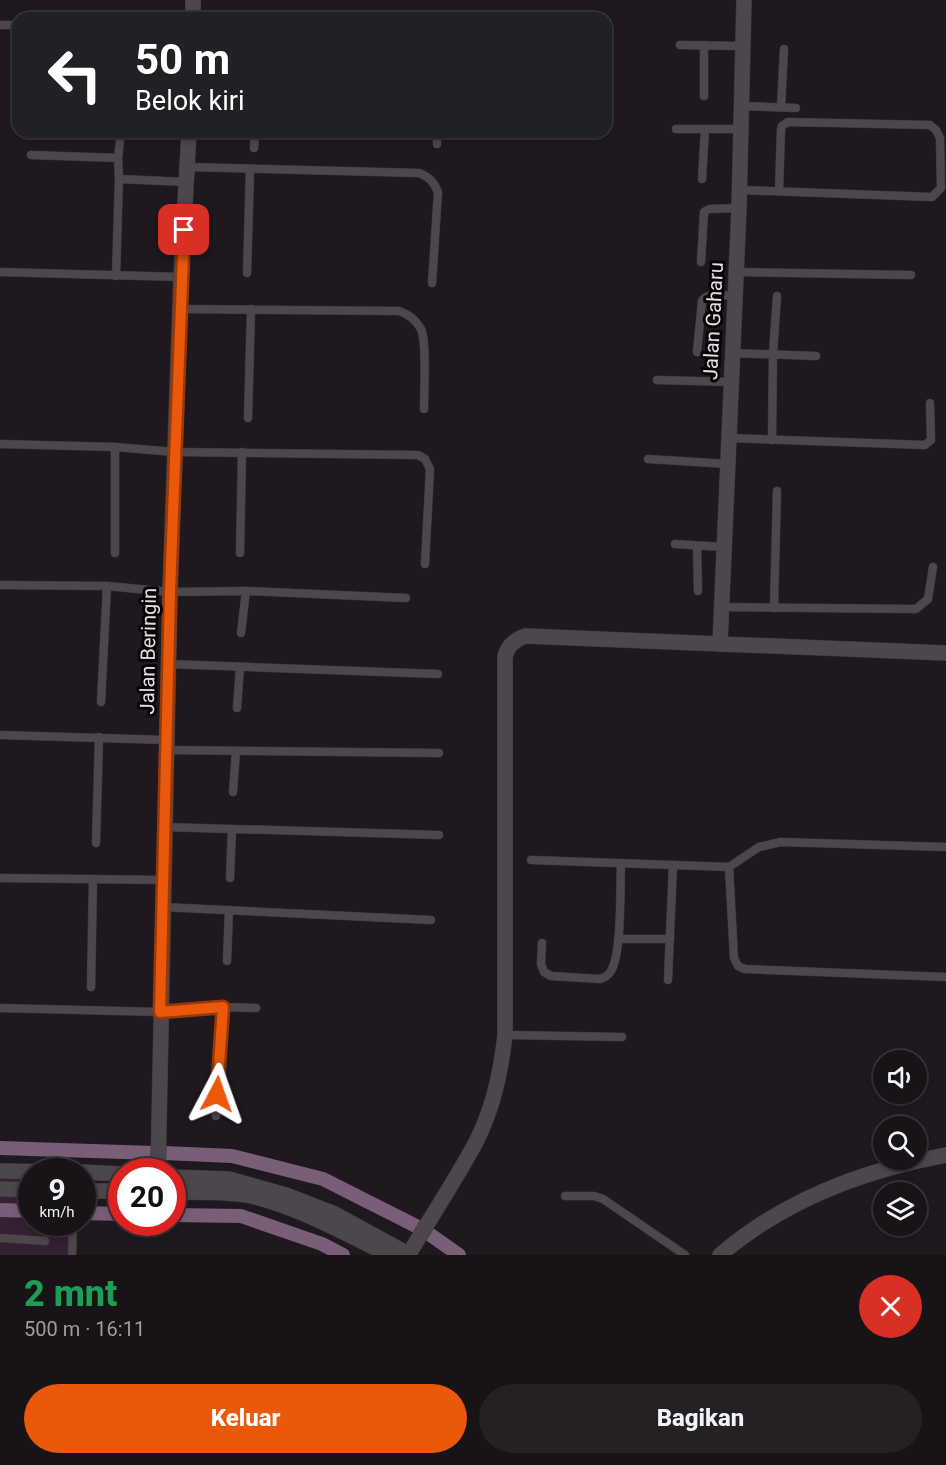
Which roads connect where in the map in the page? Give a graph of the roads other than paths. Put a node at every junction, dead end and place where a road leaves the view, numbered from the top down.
1 (744, 0) edge
2 (680, 45) dead end
3 (704, 45) junction
4 (743, 46) junction
5 (783, 48) dead end
6 (704, 96) dead end
7 (742, 106) junction
8 (781, 107) junction
9 (796, 108) dead end
10 (676, 129) dead end
11 (705, 129) junction
12 (741, 129) junction
13 (120, 138) edge
14 (189, 138) edge
15 (255, 138) edge
16 (437, 138) edge
17 (437, 144) dead end
18 (254, 148) dead end
19 (31, 155) dead end
20 (118, 158) junction
21 (250, 170) junction
22 (188, 175) junction
23 (702, 178) dead end
24 (119, 179) junction
25 (740, 190) junction
26 (779, 190) junction
27 (739, 208) junction
28 (701, 262) dead end
29 (0, 272) edge
30 (736, 272) junction
31 (247, 273) dead end
32 (911, 275) dead end
33 (116, 276) junction
34 (181, 277) junction
35 (432, 283) dead end
36 (735, 296) junction
37 (777, 296) dead end
38 (180, 309) junction
39 (250, 309) junction
40 (697, 352) dead end
41 (732, 353) junction
42 (773, 354) junction
43 (816, 356) dead end
44 (657, 380) dead end
45 (731, 382) junction
46 (930, 403) dead end
47 (424, 409) dead end
48 (248, 418) dead end
49 (729, 438) junction
50 (772, 440) junction
51 (0, 444) edge
52 (115, 447) junction
53 (175, 452) junction
54 (242, 452) junction
55 (648, 459) dead end
56 (728, 464) junction
57 (777, 491) dead end
58 (675, 544) dead end
59 (697, 546) junction
60 (724, 547) junction
61 (115, 553) dead end
62 (240, 553) dead end
63 (425, 564) dead end
64 (933, 567) dead end
65 (0, 585) edge
66 (107, 586) junction
67 (246, 591) junction
68 (698, 591) dead end
69 (170, 592) junction
70 (406, 598) dead end
71 (722, 607) junction
72 (774, 608) junction
73 (241, 633) dead end
74 (720, 644) junction
75 (946, 653) edge
76 (168, 664) junction
77 (240, 667) junction
78 (438, 674) dead end
79 (101, 702) dead end
80 (237, 708) dead end
81 (0, 735) edge
82 (99, 737) junction
83 (167, 745) junction
84 (236, 751) junction
85 (439, 753) dead end
86 (233, 792) dead end
87 (164, 827) junction
88 (232, 829) junction
89 (440, 835) dead end
90 (96, 843) dead end
91 (946, 847) edge
92 (531, 860) dead end
93 (621, 863) junction
94 (673, 865) junction
95 (729, 867) junction
96 (0, 878) edge
97 (230, 878) dead end
98 (93, 879) junction
99 (163, 880) junction
100 (162, 907) junction
101 (229, 910) junction
102 (431, 920) dead end
103 (618, 939) junction
104 (670, 939) junction
105 (542, 943) dead end
106 (227, 961) dead end
107 (946, 977) edge
108 (668, 980) dead end
109 (91, 987) dead end
110 (223, 1007) junction
111 (0, 1008) edge
112 (256, 1008) dead end
113 (160, 1012) junction
114 (505, 1035) junction
115 (622, 1037) dead end
116 (216, 1116) dead end
117 (946, 1155) edge
118 (158, 1158) edge
119 (0, 1171) edge
120 (18, 1171) edge
121 (186, 1177) edge
122 (0, 1189) edge
123 (18, 1190) edge
124 (186, 1192) edge
125 (565, 1196) dead end
126 (73, 1236) edge
127 (0, 1238) edge
128 (45, 1241) dead end
129 (72, 1255) edge
130 (390, 1255) edge
131 (410, 1255) edge
132 (685, 1255) edge
133 (720, 1255) edge

1 - 4 street, Jalan Gaharu
2 - 3 lane
3 - 4 lane
3 - 6 lane
4 - 7 street, Jalan Gaharu
5 - 8 lane
7 - 8 lane
7 - 12 street, Jalan Gaharu
8 - 9 lane
10 - 11 lane
11 - 12 lane
11 - 23 lane
12 - 25 street, Jalan Gaharu
13 - 20 lane
14 - 22 street, Jalan Beringin
15 - 18 lane
16 - 17 lane
19 - 20 lane
20 - 24 lane
21 - 22 lane
21 - 31 lane
21 - 35 lane
22 - 24 lane
22 - 34 street, Jalan Beringin
24 - 33 lane
25 - 26 lane
25 - 27 street, Jalan Gaharu
26 - 26 lane
27 - 28 lane
27 - 30 street, Jalan Gaharu
29 - 33 lane
30 - 32 lane
30 - 36 street, Jalan Gaharu
33 - 34 lane
34 - 38 street, Jalan Beringin
36 - 40 lane
36 - 41 street, Jalan Gaharu
37 - 42 lane
38 - 39 lane
38 - 53 street, Jalan Beringin
39 - 47 lane
39 - 48 lane
41 - 42 lane
41 - 45 street, Jalan Gaharu
42 - 43 lane
42 - 50 lane
44 - 45 lane
45 - 49 street, Jalan Gaharu
46 - 50 lane
49 - 50 lane
49 - 56 street, Jalan Gaharu
51 - 52 lane
52 - 53 lane
52 - 61 lane
53 - 54 lane
53 - 69 street, Jalan Beringin
54 - 62 lane
54 - 63 lane
55 - 56 lane
56 - 60 street, Jalan Gaharu
57 - 72 lane
58 - 59 lane
59 - 60 lane
59 - 68 lane
60 - 71 street, Jalan Gaharu
64 - 72 lane
65 - 66 lane
66 - 69 lane
66 - 79 lane
67 - 69 lane
67 - 70 lane
67 - 73 lane
69 - 76 street, Jalan Beringin
71 - 72 lane
71 - 74 street, Jalan Gaharu
74 - 75 street
74 - 114 street
76 - 77 lane
76 - 83 street, Jalan Beringin
77 - 78 lane
77 - 80 lane
81 - 82 lane
82 - 83 lane
82 - 90 lane
83 - 84 lane
83 - 87 street, Jalan Beringin
84 - 85 lane
84 - 86 lane
87 - 88 lane
87 - 99 street, Jalan Beringin
88 - 89 lane
88 - 97 lane
91 - 95 lane
92 - 93 lane
93 - 94 lane
93 - 103 lane
94 - 95 lane
94 - 104 lane
95 - 107 lane
96 - 98 lane
98 - 99 lane
98 - 109 lane
99 - 100 street, Jalan Beringin
100 - 101 lane
100 - 113 street, Jalan Beringin
101 - 102 lane
101 - 106 lane
103 - 104 lane
103 - 105 lane
104 - 108 lane
110 - 112 lane
110 - 113 lane
110 - 116 lane
111 - 113 lane
113 - 118 street, Jalan Beringin
114 - 115 lane
114 - 131 street
117 - 133 street
119 - 120 street
121 - 131 street
122 - 123 street
124 - 130 street
125 - 132 lane
126 - 129 lane
127 - 128 lane

